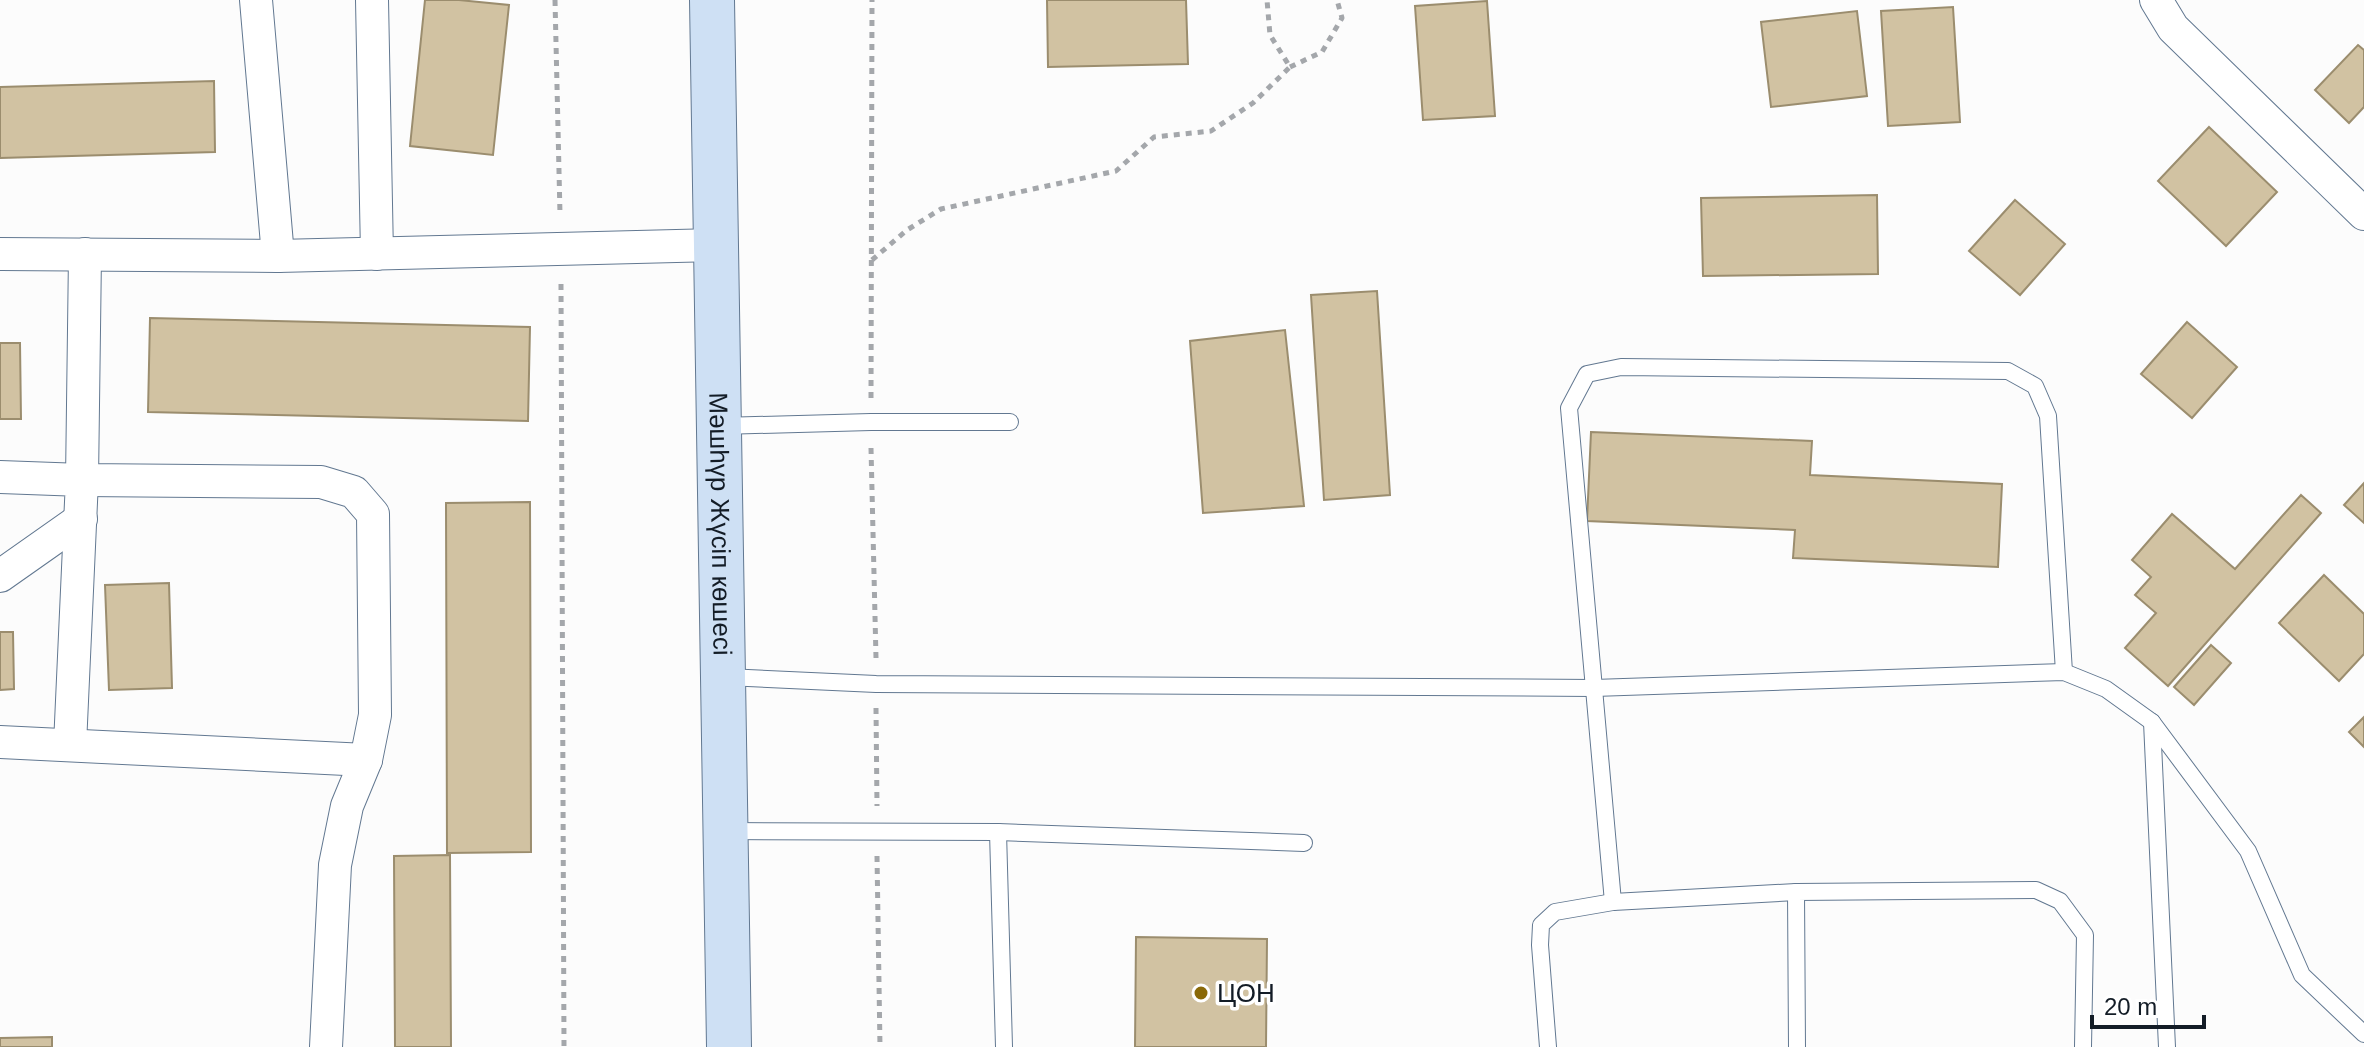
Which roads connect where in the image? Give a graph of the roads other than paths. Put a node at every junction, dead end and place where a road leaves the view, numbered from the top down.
1 (256, 0) edge
2 (372, 0) edge
3 (712, 0) edge
4 (2156, 0) edge
5 (2364, 214) edge
6 (716, 245) junction
7 (0, 254) edge
8 (85, 254) junction
9 (377, 254) junction
10 (278, 256) junction
11 (1010, 422) dead end
12 (719, 426) junction
13 (0, 477) edge
14 (82, 480) junction
15 (81, 519) junction
16 (0, 576) edge
17 (2064, 672) junction
18 (723, 676) junction
19 (1594, 688) junction
20 (2152, 722) junction
21 (0, 742) edge
22 (70, 745) junction
23 (366, 760) junction
24 (725, 831) junction
25 (998, 832) junction
26 (1304, 843) dead end
27 (1796, 892) junction
28 (1613, 902) junction
29 (2364, 1034) edge
30 (326, 1047) edge
31 (729, 1047) edge
32 (1004, 1047) edge
33 (1548, 1047) edge
34 (1797, 1047) edge
35 (2083, 1047) edge
36 (2167, 1047) edge

1 - 10 street
2 - 9 street
3 - 6 main road, Мәшһүр Жүсіп көшесі
4 - 5 street
6 - 9 street
6 - 12 main road, Мәшһүр Жүсіп көшесі
7 - 8 street
8 - 10 street
8 - 14 street
9 - 10 street
11 - 12 lane
12 - 18 main road, Мәшһүр Жүсіп көшесі
13 - 14 street
14 - 15 street
14 - 23 street
15 - 16 street
15 - 22 street
17 - 19 lane
17 - 19 lane
17 - 20 lane
18 - 19 lane
18 - 24 main road, Мәшһүр Жүсіп көшесі
19 - 28 lane
20 - 29 lane
20 - 36 lane
21 - 22 street
22 - 23 street
23 - 30 street
24 - 25 lane
24 - 31 main road, Мәшһүр Жүсіп көшесі
25 - 26 lane
25 - 32 lane
27 - 28 lane
27 - 34 lane
27 - 35 lane
28 - 33 lane

